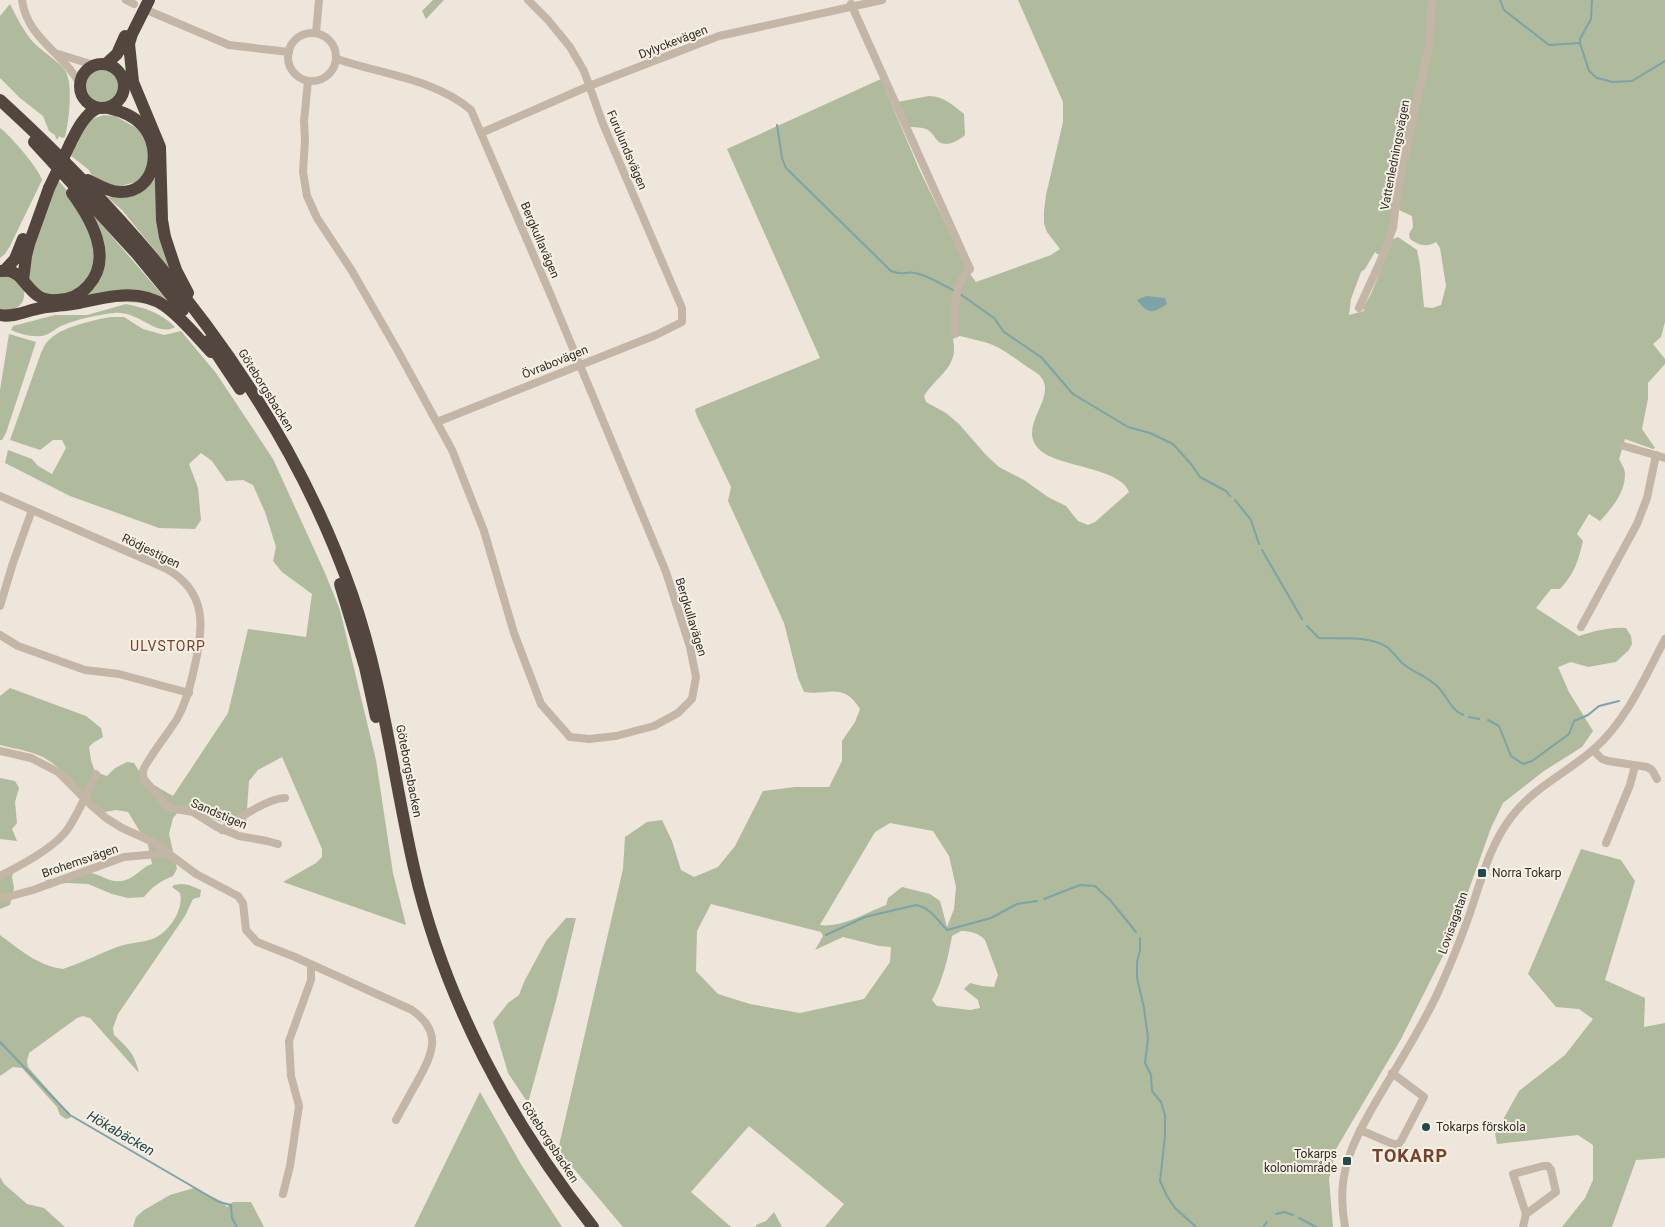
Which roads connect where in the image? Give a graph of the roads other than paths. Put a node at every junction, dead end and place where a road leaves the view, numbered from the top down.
1 (22, 0) edge
2 (126, 0) edge
3 (319, 0) edge
4 (528, 0) edge
5 (882, 0) edge
6 (1432, 0) edge
7 (144, 4) edge
8 (851, 5) junction
9 (316, 33) junction
10 (129, 44) junction
11 (54, 52) junction
12 (288, 52) junction
13 (337, 59) junction
14 (100, 65) junction
15 (123, 79) junction
16 (308, 81) junction
17 (589, 86) junction
18 (80, 87) junction
19 (123, 93) junction
20 (0, 100) edge
21 (0, 108) edge
22 (103, 108) junction
23 (147, 117) junction
24 (481, 133) junction
25 (72, 140) junction
26 (50, 161) junction
27 (77, 173) junction
28 (48, 188) junction
29 (2, 271) edge
30 (25, 282) junction
31 (1359, 308) dead end
32 (6, 317) edge
33 (201, 319) junction
34 (682, 322) joint
35 (955, 333) dead end
36 (580, 364) junction
37 (225, 367) junction
38 (437, 422) junction
39 (1624, 446) dead end
40 (1656, 455) junction
41 (1665, 458) edge
42 (0, 496) edge
43 (32, 510) junction
44 (0, 606) edge
45 (1581, 627) dead end
46 (0, 634) edge
47 (1665, 638) edge
48 (189, 693) junction
49 (0, 751) edge
50 (1595, 752) junction
51 (1635, 766) junction
52 (96, 774) dead end
53 (1656, 779) dead end
54 (84, 798) junction
55 (285, 798) dead end
56 (222, 830) junction
57 (1606, 843) dead end
58 (278, 844) dead end
59 (168, 853) junction
60 (0, 876) edge
61 (0, 899) edge
62 (311, 965) junction
63 (1392, 1073) junction
64 (396, 1120) dead end
65 (1360, 1130) junction
66 (283, 1194) dead end
67 (1526, 1214) junction
68 (583, 1227) edge
69 (593, 1227) edge
70 (1345, 1227) edge
71 (1523, 1227) edge

1 - 11 street
2 - 7 street
3 - 9 street
4 - 17 street, Furulundsvägen
5 - 8 street, Dylyckevägen
6 - 31 street, Vattenledningsvägen
7 - 10 highway
7 - 12 street
7 - 14 highway
8 - 17 street, Dylyckevägen
8 - 35 street
9 - 12 street
9 - 13 street
10 - 15 highway
10 - 23 highway
11 - 14 street
11 - 18 street
12 - 16 street
13 - 16 street
13 - 24 street, Bergkullavägen
14 - 15 highway
14 - 18 highway
15 - 19 highway
16 - 38 street, Bergkullavägen
17 - 24 street, Dylyckevägen
17 - 34 street, Furulundsvägen
18 - 22 highway
18 - 25 highway
19 - 22 highway
19 - 23 highway
20 - 27 highway
21 - 26 highway
22 - 25 highway
22 - 27 highway
23 - 33 highway
24 - 36 street, Bergkullavägen
25 - 28 highway, bridge
26 - 30 highway
26 - 37 highway
27 - 33 highway
28 - 29 highway
28 - 30 highway
29 - 30 highway
30 - 32 highway
32 - 37 highway
33 - 69 highway, Göteborgsbacken
34 - 36 street, Övrabovägen
36 - 38 street, Övrabovägen
36 - 38 street, Bergkullavägen
37 - 68 highway, Göteborgsbacken
39 - 40 street
40 - 41 street
40 - 45 street
42 - 43 street, Rödjestigen
43 - 44 street
43 - 48 street, Rödjestigen
46 - 48 street
47 - 50 street, Lovisagatan
48 - 56 street, Sandstigen
49 - 54 street
50 - 51 street
50 - 63 street, Lovisagatan
51 - 53 street
51 - 57 street
52 - 54 street
54 - 59 street
54 - 60 street
55 - 56 street
56 - 58 street, Sandstigen
59 - 61 street, Brohemsvägen
59 - 62 street
62 - 64 street
62 - 66 street
63 - 65 street, Lovisagatan
63 - 65 street
65 - 70 street, Lovisagatan
67 - 67 street
67 - 71 street

